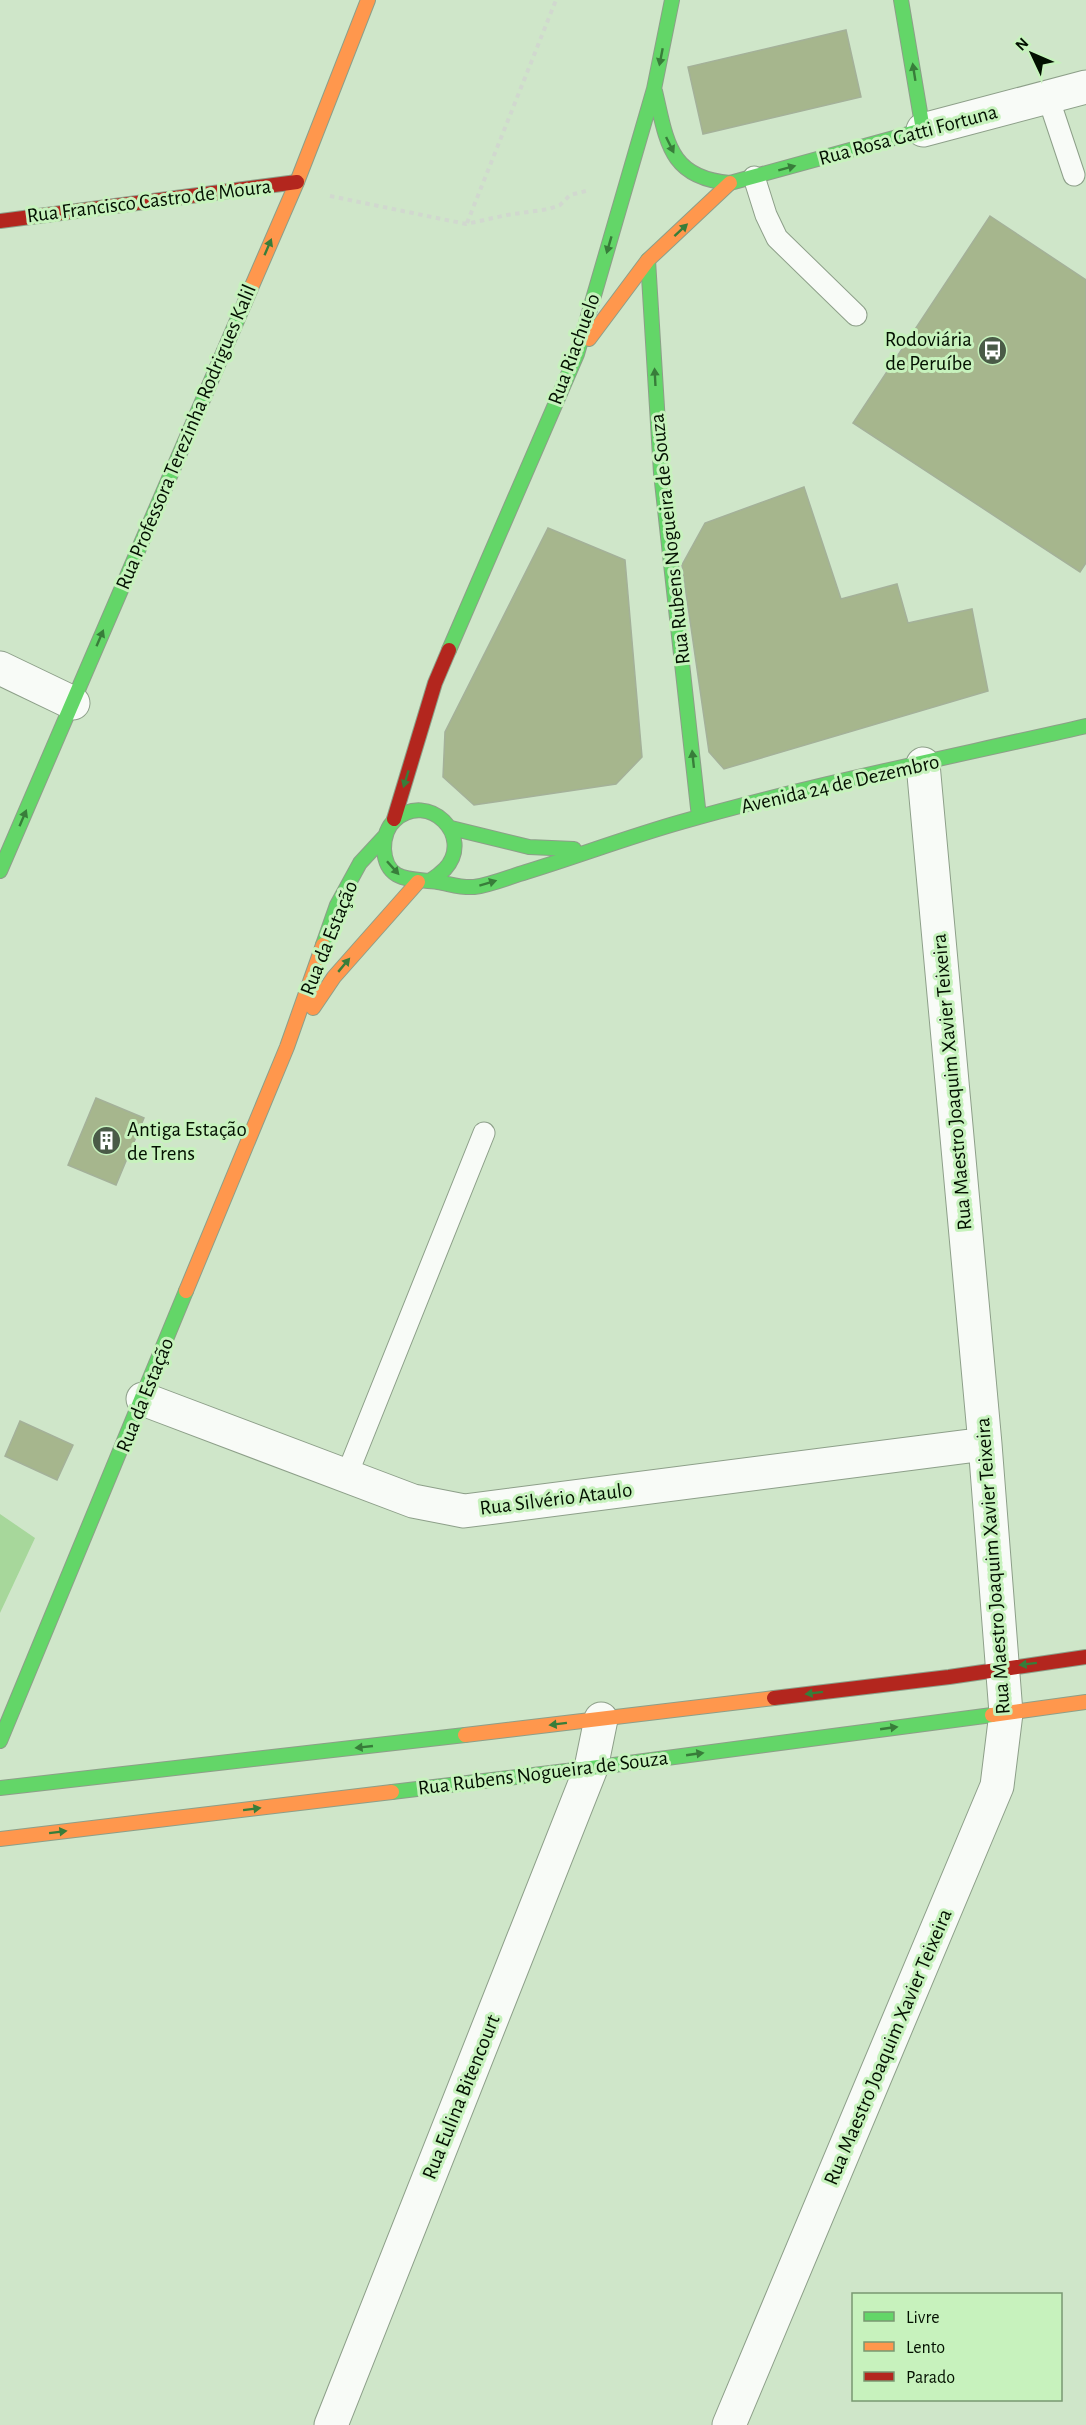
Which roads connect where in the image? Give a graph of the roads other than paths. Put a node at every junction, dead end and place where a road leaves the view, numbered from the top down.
1 (368, 0) edge
2 (672, 0) edge
3 (901, 0) edge
4 (1086, 87) edge
5 (654, 89) junction
6 (1048, 97) junction
7 (923, 130) junction
8 (1074, 175) dead end
9 (754, 177) junction
10 (297, 182) junction
11 (730, 183) junction
12 (0, 221) edge
13 (648, 260) junction
14 (856, 315) dead end
15 (577, 354) junction
16 (0, 668) edge
17 (435, 683) junction
18 (73, 703) junction
19 (1086, 726) edge
20 (425, 761) dead end
21 (923, 764) junction
22 (435, 802) dead end
23 (699, 817) junction
24 (394, 819) junction
25 (446, 822) junction
26 (385, 836) junction
27 (597, 850) junction
28 (0, 872) edge
29 (424, 881) junction
30 (287, 1047) junction
31 (484, 1133) dead end
32 (143, 1399) junction
33 (985, 1444) junction
34 (346, 1477) junction
35 (1086, 1657) edge
36 (1002, 1668) junction
37 (1086, 1702) edge
38 (1006, 1713) junction
39 (601, 1719) junction
40 (0, 1741) edge
41 (591, 1768) junction
42 (0, 1788) edge
43 (0, 1839) edge
44 (331, 2425) edge
45 (729, 2425) edge

1 - 10 main road, Rua Professora Terezinha Rodrigues Kalil
2 -> 5 main road, Rua Riachuelo
7 -> 3 main road
4 - 6 street, Rua Rosa Gatti Fortuna
5 -> 11 main road
5 -> 15 main road, Rua Riachuelo
6 - 7 street, Rua Rosa Gatti Fortuna
6 - 8 lane
9 -> 7 main road, Rua Rosa Gatti Fortuna
9 - 11 main road, Rua Rosa Gatti Fortuna
9 - 14 lane
10 - 12 main road, Rua Francisco Castro de Moura
18 -> 10 main road, Rua Professora Terezinha Rodrigues Kalil
13 -> 11 main road
13 - 15 main road
23 -> 13 main road, Rua Rubens Nogueira de Souza
15 - 17 main road, Rua Riachuelo
16 - 18 street
17 - 20 main road, Rua Riachuelo
17 -> 24 main road, Rua Riachuelo
28 -> 18 main road, Rua Professora Terezinha Rodrigues Kalil
19 - 21 main road, Avenida 24 de Dezembro
21 - 23 main road, Avenida 24 de Dezembro
21 - 33 street, Rua Maestro Joaquim Xavier Teixeira
22 - 25 main road
23 - 27 main road, Avenida 24 de Dezembro
24 - 25 main road
24 - 26 main road
25 - 27 main road, Avenida 24 de Dezembro
25 - 29 main road
26 -> 29 main road
26 - 30 main road, Rua da Estação
29 -> 27 main road, Avenida 24 de Dezembro
30 -> 29 main road, Rua da Estação
30 - 32 main road, Rua da Estação
31 - 34 lane
32 - 34 street, Rua Silvério Ataulo
32 - 40 main road, Rua da Estação
33 - 34 street, Rua Silvério Ataulo
33 - 36 street, Rua Maestro Joaquim Xavier Teixeira
35 -> 36 main road
36 - 38 street, Rua Maestro Joaquim Xavier Teixeira
36 -> 39 main road
37 - 38 main road, Rua Rubens Nogueira de Souza
41 -> 38 main road, Rua Rubens Nogueira de Souza
38 - 45 street, Rua Maestro Joaquim Xavier Teixeira
39 - 41 street, Rua Eulina Bitencourt
39 -> 42 main road
43 -> 41 main road, Rua Rubens Nogueira de Souza
41 - 44 street, Rua Eulina Bitencourt

